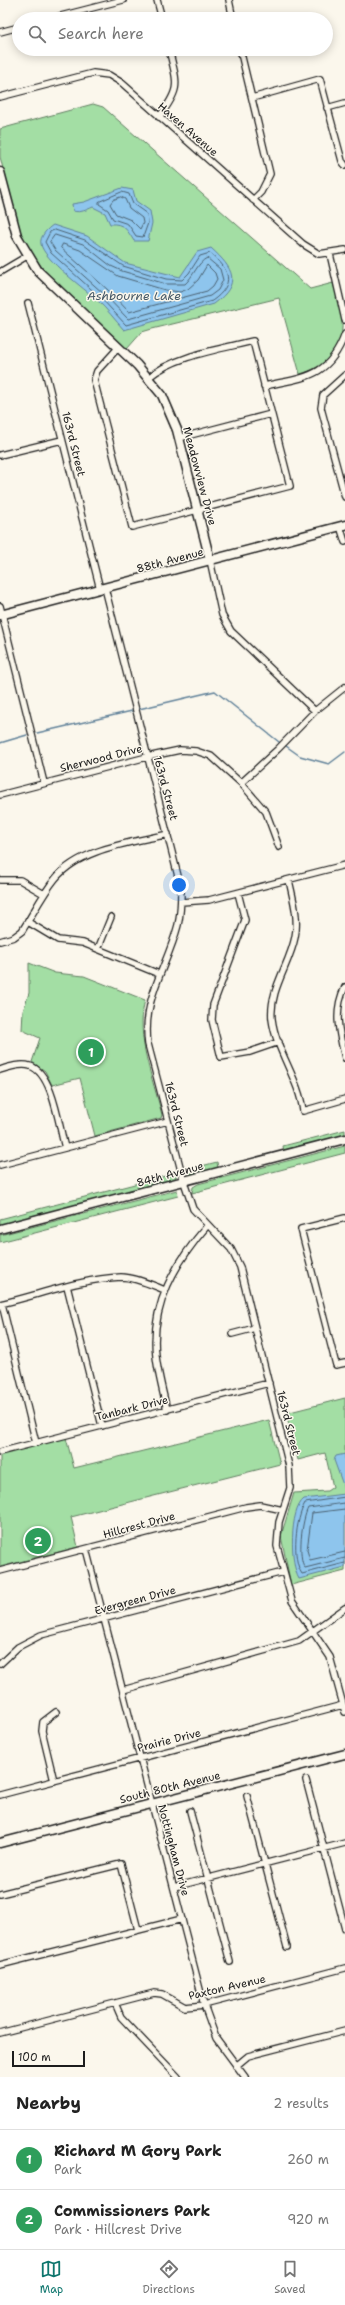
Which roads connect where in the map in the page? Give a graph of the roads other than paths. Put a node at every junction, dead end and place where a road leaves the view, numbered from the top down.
1 (123, 0) edge
2 (157, 0) edge
3 (229, 0) edge
4 (76, 12) edge
5 (160, 12) edge
6 (232, 12) edge
7 (12, 29) edge
8 (0, 32) edge
9 (171, 56) edge
10 (242, 56) edge
11 (0, 97) edge
12 (252, 98) junction
13 (345, 103) edge
14 (327, 108) junction
15 (159, 117) junction
16 (345, 165) edge
17 (0, 172) edge
18 (253, 200) junction
19 (345, 250) edge
20 (330, 254) junction
21 (27, 256) junction
22 (0, 272) edge
23 (342, 295) edge
24 (28, 303) dead end
25 (345, 320) edge
26 (344, 338) edge
27 (118, 348) junction
28 (345, 375) edge
29 (148, 378) junction
30 (264, 386) junction
31 (271, 414) junction
32 (179, 438) junction
33 (62, 440) junction
34 (0, 455) edge
35 (345, 497) edge
36 (198, 510) junction
37 (343, 526) edge
38 (345, 542) edge
39 (210, 560) junction
40 (102, 589) junction
41 (1, 612) edge
42 (345, 687) edge
43 (315, 711) junction
44 (147, 757) junction
45 (44, 783) junction
46 (240, 783) junction
47 (0, 795) edge
48 (168, 834) junction
49 (279, 847) dead end
50 (345, 866) edge
51 (0, 880) edge
52 (289, 880) junction
53 (238, 893) junction
54 (44, 894) junction
55 (181, 902) junction
56 (111, 917) dead end
57 (28, 922) junction
58 (0, 941) edge
59 (98, 949) junction
60 (159, 974) junction
61 (345, 987) edge
62 (345, 1030) edge
63 (338, 1032) junction
64 (279, 1042) junction
65 (345, 1058) edge
66 (0, 1070) edge
67 (345, 1100) edge
68 (168, 1121) junction
69 (345, 1140) edge
70 (65, 1148) junction
71 (0, 1163) edge
72 (184, 1182) junction
73 (345, 1218) edge
74 (207, 1226) junction
75 (0, 1229) edge
76 (67, 1286) junction
77 (165, 1290) junction
78 (1, 1304) edge
79 (255, 1328) junction
80 (232, 1334) dead end
81 (345, 1363) edge
82 (269, 1383) junction
83 (167, 1410) junction
84 (102, 1426) junction
85 (36, 1443) junction
86 (0, 1452) edge
87 (283, 1510) junction
88 (86, 1549) junction
89 (0, 1571) edge
90 (283, 1572) junction
91 (345, 1608) edge
92 (104, 1619) junction
93 (312, 1631) junction
94 (0, 1664) edge
95 (123, 1690) junction
96 (343, 1705) junction
97 (56, 1712) dead end
98 (345, 1712) edge
99 (345, 1754) edge
100 (140, 1757) junction
101 (54, 1780) junction
102 (306, 1780) dead end
103 (0, 1795) edge
104 (247, 1796) dead end
105 (152, 1803) junction
106 (190, 1811) dead end
107 (0, 1843) edge
108 (345, 1843) edge
109 (324, 1848) junction
110 (265, 1864) junction
111 (208, 1878) junction
112 (174, 1887) junction
113 (0, 1894) edge
114 (182, 1919) junction
115 (345, 1929) edge
116 (138, 1930) junction
117 (287, 1947) dead end
118 (230, 1962) dead end
119 (0, 1965) edge
120 (345, 1968) edge
121 (115, 2003) junction
122 (204, 2005) junction
123 (345, 2031) edge
124 (0, 2033) edge
125 (236, 2066) junction
126 (178, 2077) edge
127 (245, 2077) edge

1 - 4 street
2 - 5 street
3 - 6 street
7 - 8 street
9 - 15 street
10 - 12 street
11 - 15 street, Haven Avenue
12 - 14 street
12 - 18 street
13 - 14 street
14 - 16 street
15 - 18 street, Haven Avenue
17 - 21 street, Meadowview Drive
18 - 20 street, Haven Avenue
19 - 20 street, Haven Avenue
20 - 23 street
21 - 22 street
21 - 27 street, Meadowview Drive
23 - 25 street
24 - 33 street, 163rd Street
26 - 30 street
27 - 29 street, Meadowview Drive
27 - 36 street
28 - 35 street
29 - 30 street
29 - 32 street, Meadowview Drive
30 - 31 street
31 - 32 street
31 - 36 street
32 - 36 street, Meadowview Drive
33 - 34 street
33 - 40 street, 163rd Street
36 - 39 street, Meadowview Drive
37 - 38 street
37 - 39 street, 88th Avenue
39 - 40 street, 88th Avenue
39 - 43 street
40 - 41 street, 88th Avenue
40 - 44 street, 163rd Street
41 - 45 street
42 - 43 street
43 - 46 street
44 - 45 street, Sherwood Drive
44 - 46 street, Sherwood Drive
44 - 48 street, 163rd Street
45 - 47 street, Sherwood Drive
46 - 49 street, Sherwood Drive
48 - 54 street
48 - 55 street, 163rd Street
50 - 52 street
51 - 54 street
52 - 53 street
52 - 64 street
53 - 55 street
53 - 64 street
54 - 57 street
55 - 60 street, 163rd Street
56 - 59 street
57 - 58 street
57 - 59 street
59 - 60 street
60 - 68 street, 163rd Street
61 - 63 street
62 - 63 street
63 - 65 street
64 - 67 street
66 - 70 street
68 - 70 street
68 - 72 street, 163rd Street
69 - 72 street, 84th Avenue
70 - 71 street
72 - 74 street, 163rd Street
72 - 75 street, 84th Avenue
73 - 81 street
74 - 77 street
74 - 79 street, 163rd Street
76 - 77 street
76 - 78 street
76 - 84 street
77 - 83 street
78 - 85 street
79 - 80 street
79 - 82 street, 163rd Street
82 - 83 street, Tanbark Drive
82 - 87 street, 163rd Street
83 - 84 street, Tanbark Drive
84 - 85 street, Tanbark Drive
85 - 86 street, Tanbark Drive
87 - 88 street, Hillcrest Drive
87 - 90 street, 163rd Street
88 - 89 street, Hillcrest Drive
88 - 92 street, Nottingham Drive
90 - 92 street, Evergreen Drive
90 - 93 street, 163rd Street
91 - 93 street
92 - 94 street, Evergreen Drive
92 - 95 street, Nottingham Drive
93 - 95 street
93 - 96 street, 163rd Street
95 - 100 street, Nottingham Drive
96 - 98 street, 163rd Street
96 - 100 street, Prairie Drive
97 - 101 street
99 - 105 street, South 80th Avenue
100 - 101 street, Prairie Drive
100 - 105 street, Nottingham Drive
101 - 103 street, Prairie Drive
102 - 109 street
104 - 110 street
105 - 107 street, South 80th Avenue
105 - 112 street, Nottingham Drive
106 - 111 street
108 - 109 street
109 - 110 street
109 - 115 street
110 - 111 street
110 - 117 street
111 - 112 street
111 - 118 street
112 - 114 street, Nottingham Drive
113 - 116 street
114 - 116 street
114 - 122 street, Nottingham Drive
116 - 119 street
120 - 122 street, Paxton Avenue
121 - 122 street, Paxton Avenue
121 - 124 street, Paxton Avenue
121 - 126 street
122 - 125 street, Nottingham Drive
123 - 125 street
125 - 127 street, Nottingham Drive

